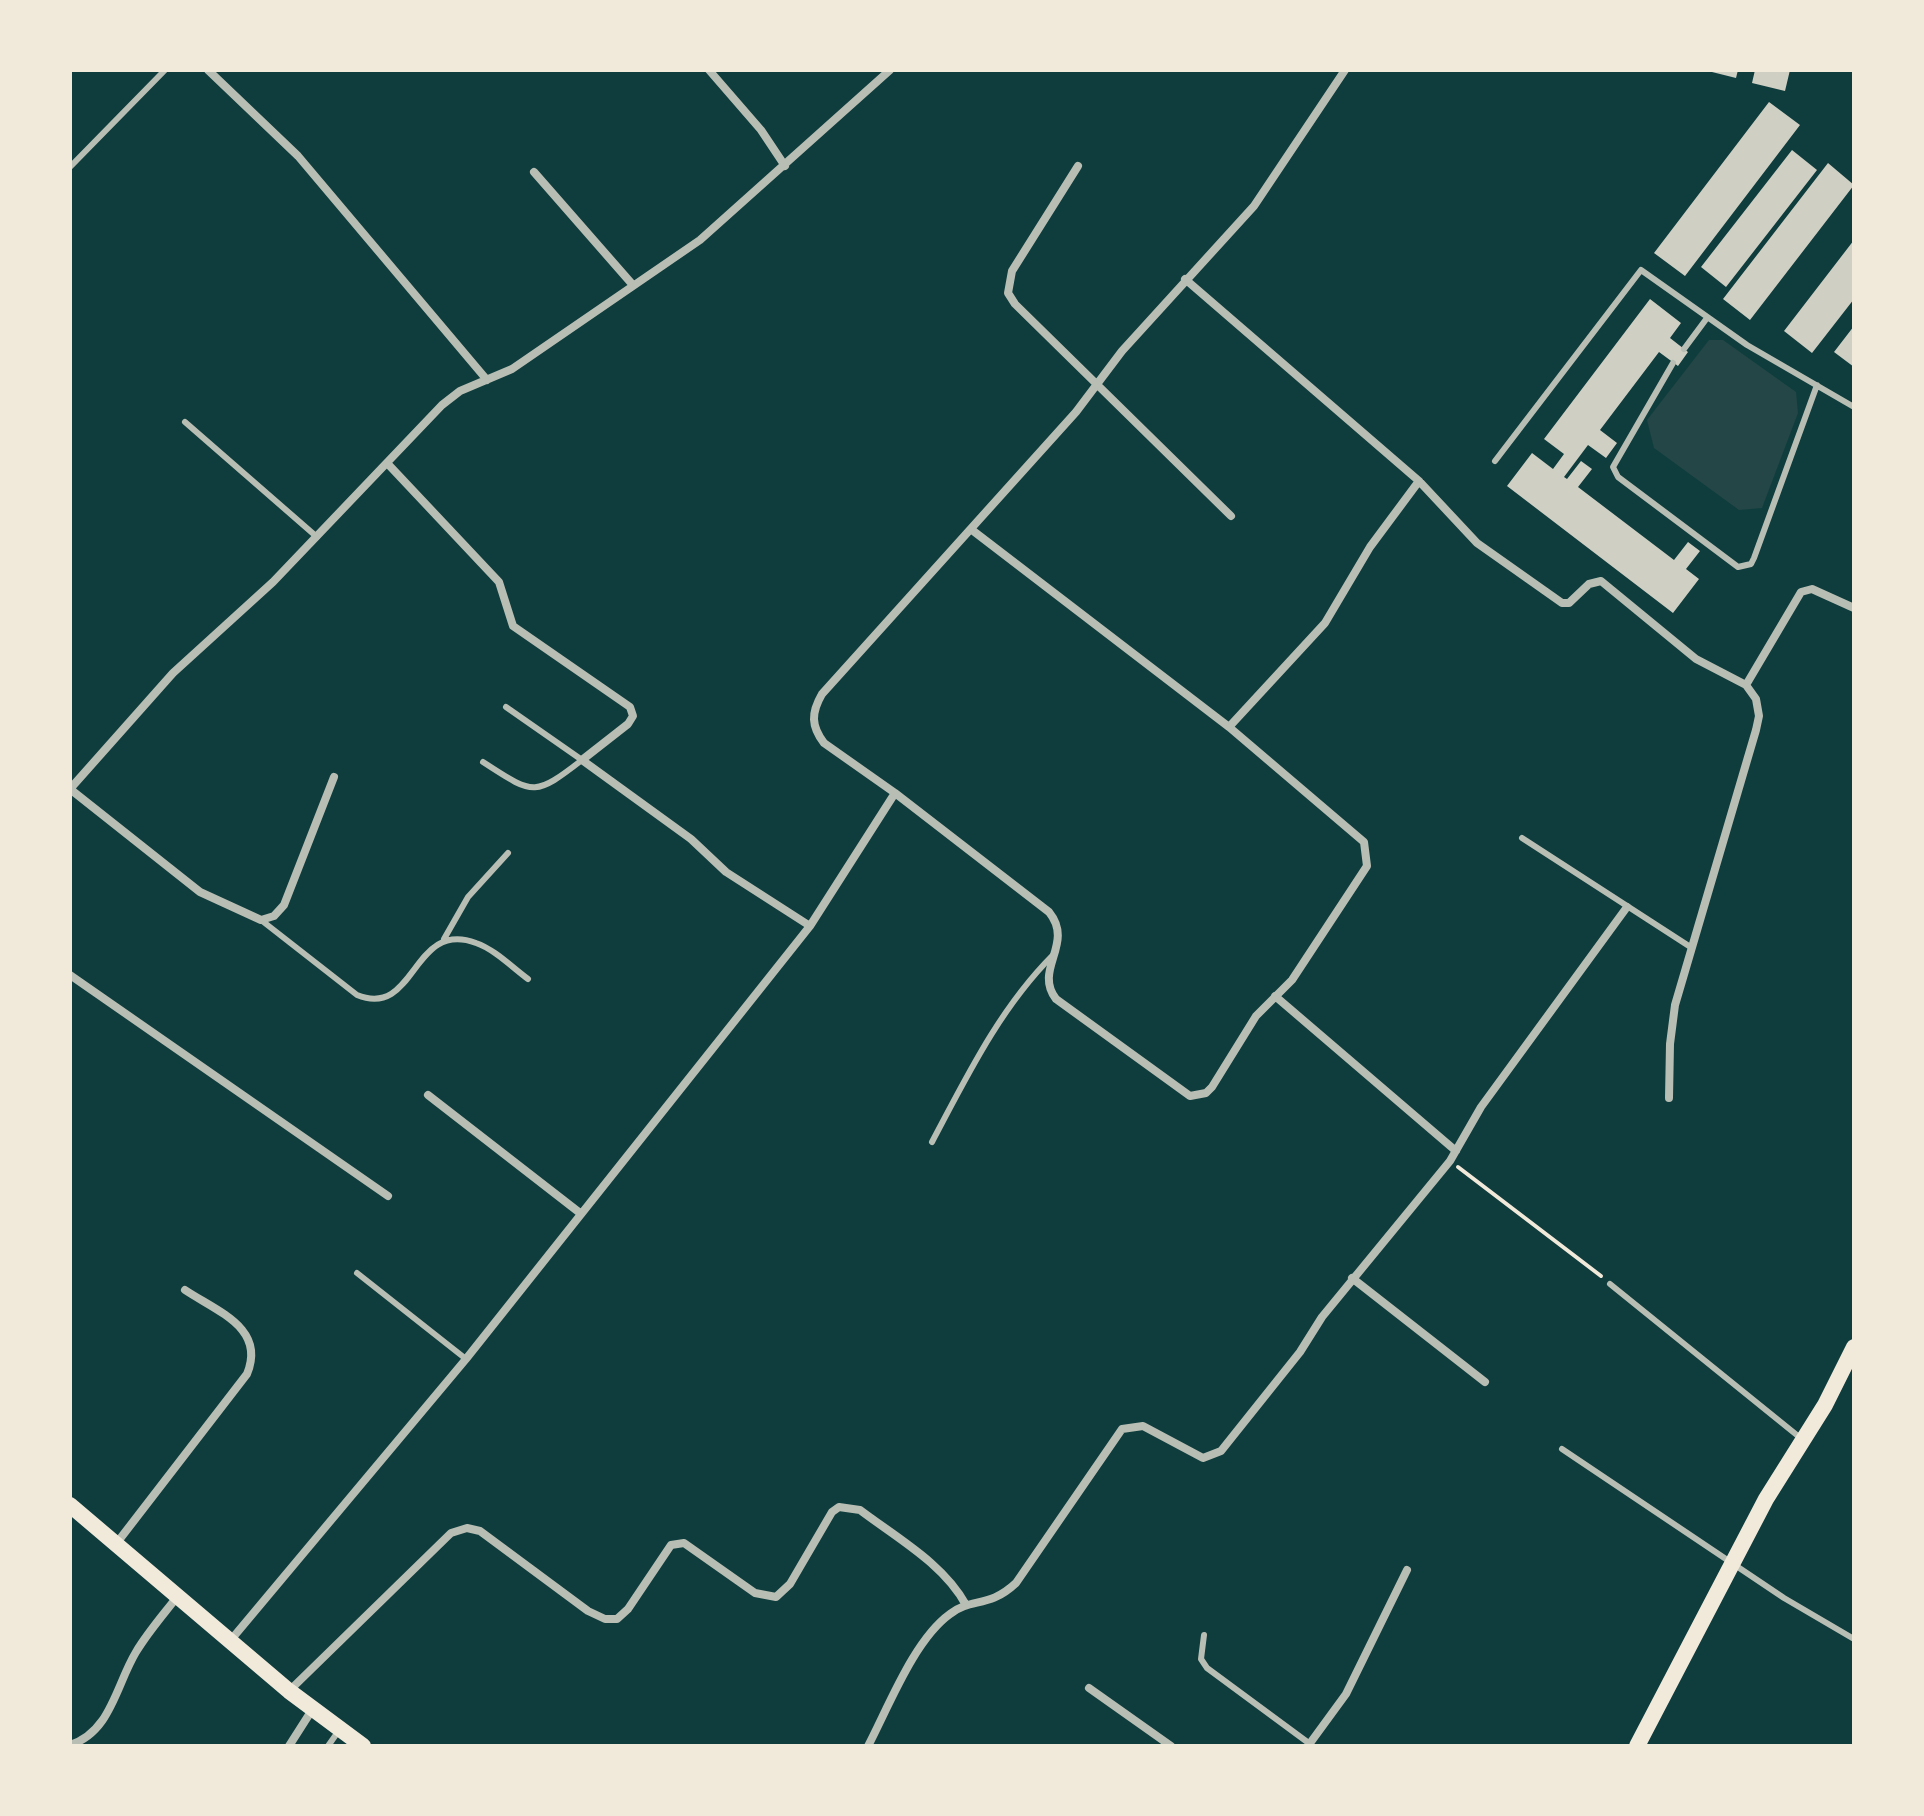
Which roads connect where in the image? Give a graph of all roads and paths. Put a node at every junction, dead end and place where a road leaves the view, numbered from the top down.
1 (165, 70) edge
2 (208, 70) edge
3 (709, 70) edge
4 (890, 70) edge
5 (1345, 70) edge
6 (785, 166) junction
7 (1078, 166) dead end
8 (70, 167) edge
9 (534, 172) dead end
10 (1185, 279) junction
11 (632, 284) junction
12 (1707, 318) junction
13 (1684, 349) dead end
14 (1673, 363) dead end
15 (487, 380) junction
16 (1097, 385) junction
17 (1817, 385) junction
18 (1854, 407) edge
19 (185, 422) dead end
20 (1495, 461) dead end
21 (387, 463) junction
22 (1419, 481) junction
23 (1231, 516) dead end
24 (972, 530) junction
25 (317, 537) junction
26 (1854, 608) edge
27 (1746, 685) junction
28 (506, 707) dead end
29 (1229, 727) junction
30 (582, 760) junction
31 (483, 762) dead end
32 (334, 777) dead end
33 (70, 789) edge
34 (895, 793) junction
35 (1522, 838) dead end
36 (508, 853) dead end
37 (1627, 907) junction
38 (261, 920) junction
39 (810, 926) junction
40 (444, 939) junction
41 (1692, 948) junction
42 (1055, 953) junction
43 (70, 975) edge
44 (528, 979) dead end
45 (1275, 996) junction
46 (428, 1095) dead end
47 (1669, 1098) dead end
48 (932, 1142) dead end
49 (1456, 1151) junction
50 (1450, 1161) junction
51 (388, 1196) dead end
52 (580, 1213) junction
53 (357, 1273) dead end
54 (1352, 1278) junction
55 (1610, 1284) joint
56 (185, 1290) dead end
57 (1854, 1347) edge
58 (466, 1359) junction
59 (1854, 1379) edge
60 (1485, 1382) dead end
61 (1825, 1405) junction
62 (1803, 1440) junction
63 (1562, 1449) dead end
64 (70, 1505) edge
65 (116, 1544) junction
66 (1732, 1563) junction
67 (1407, 1570) dead end
68 (178, 1596) junction
69 (966, 1605) junction
70 (1204, 1635) dead end
71 (1854, 1639) edge
72 (230, 1641) junction
73 (1089, 1688) dead end
74 (289, 1691) junction
75 (312, 1710) junction
76 (340, 1729) junction
77 (70, 1745) edge
78 (1309, 1745) edge
79 (289, 1746) edge
80 (328, 1746) edge
81 (363, 1746) edge
82 (868, 1746) edge
83 (1171, 1746) edge
84 (1637, 1746) edge

1 - 8 lane
2 - 15 street
3 - 6 street
4 - 6 street
5 - 10 street
6 - 11 street
7 - 16 street
9 - 11 street
10 - 16 street
10 - 22 street
11 - 15 street
12 - 13 lane
12 - 17 lane
12 - 20 lane
14 - 17 lane
15 - 21 street
16 - 23 street
16 - 24 street
17 - 18 lane
19 - 25 lane
21 - 25 street
21 - 30 street
22 - 27 street
22 - 29 street
24 - 29 street
24 - 34 street
25 - 33 street
26 - 27 street
27 - 41 street
28 - 30 lane
29 - 45 street
30 - 31 lane
30 - 39 street
32 - 38 street
33 - 38 street
34 - 39 street
34 - 42 street
35 - 37 lane
36 - 40 lane
37 - 41 lane
37 - 49 street
38 - 40 lane
39 - 52 street
40 - 44 lane
41 - 47 street
42 - 45 street
42 - 48 lane
43 - 51 street
45 - 49 street
46 - 52 street
49 - 50 street
50 - 54 street
50 - 55 path
52 - 58 street
53 - 58 lane
54 - 60 street
54 - 69 street
55 - 62 lane
56 - 65 street
57 - 61 main road
58 - 72 street
59 - 61 main road
61 - 62 main road
62 - 66 main road
63 - 66 lane
64 - 65 main road
65 - 68 main road
66 - 71 lane
66 - 84 main road
67 - 78 street
68 - 72 main road
68 - 77 street
69 - 74 street
69 - 82 street
70 - 78 lane
72 - 74 main road
73 - 83 street
74 - 75 main road
75 - 76 main road
75 - 79 street
76 - 80 lane
76 - 81 main road

